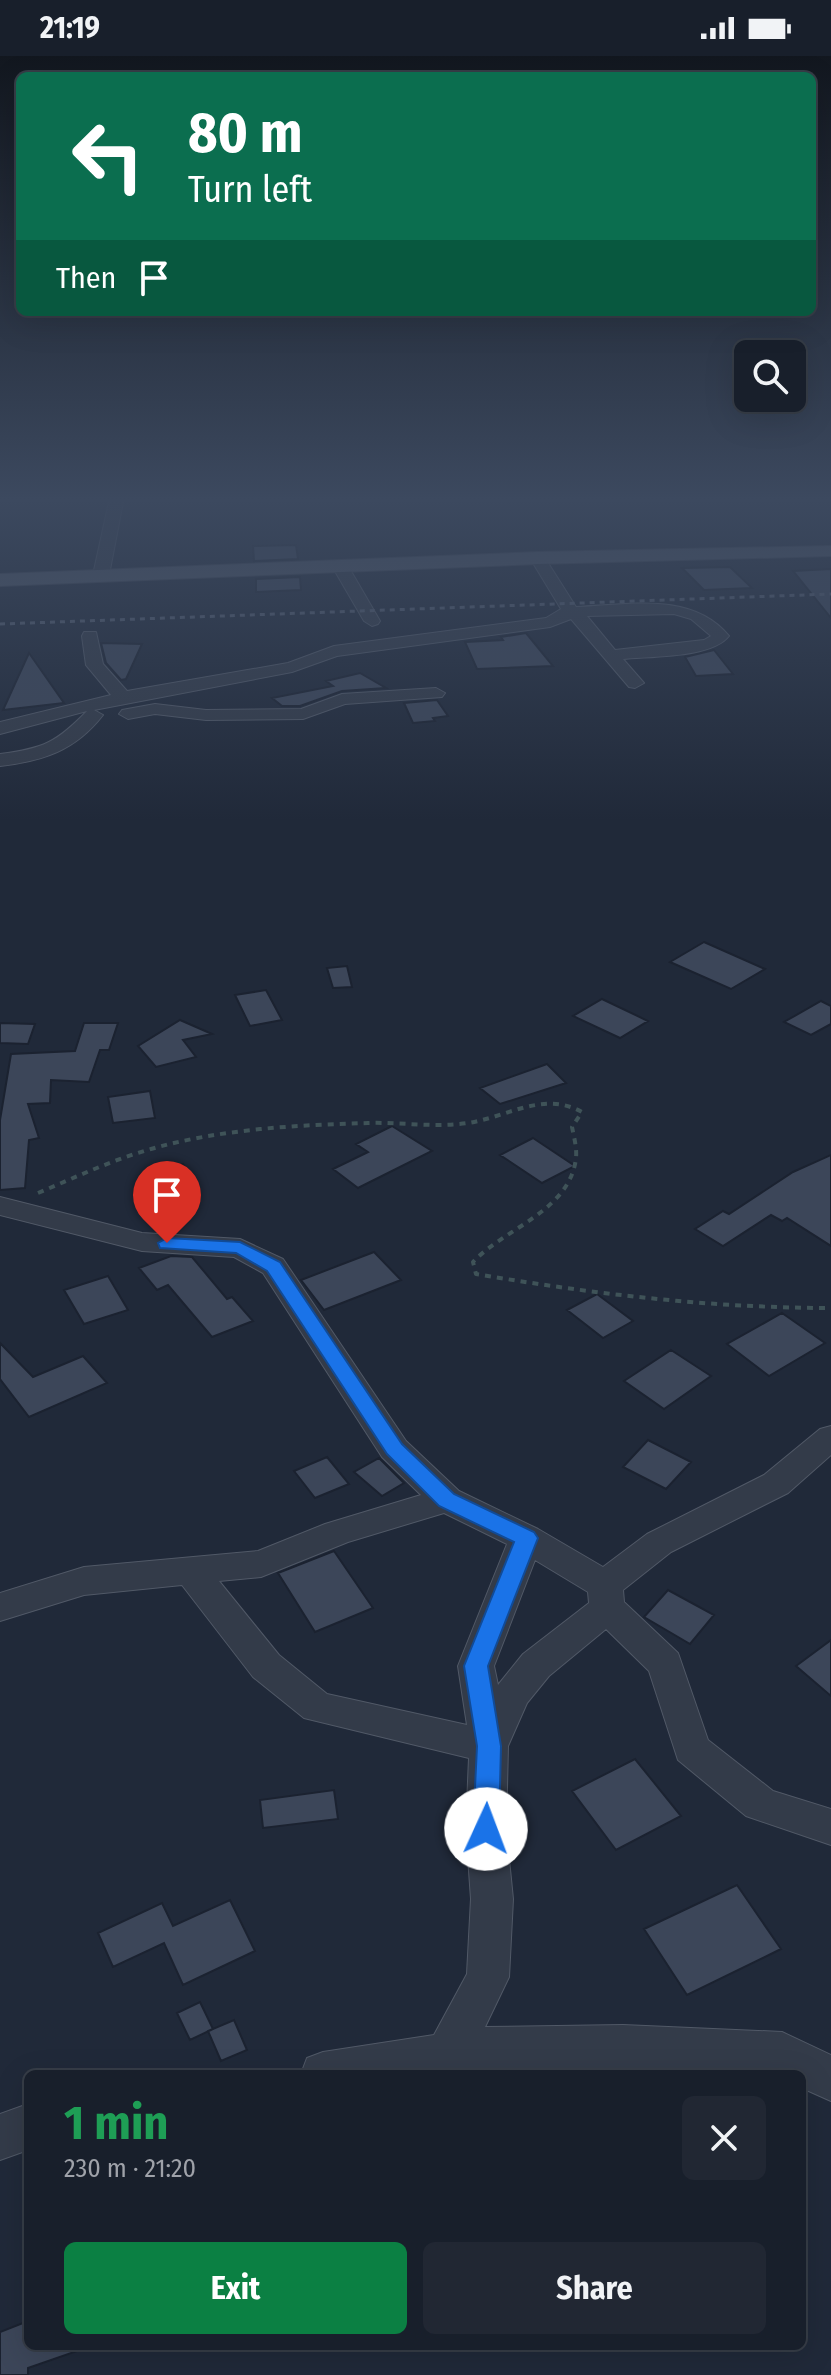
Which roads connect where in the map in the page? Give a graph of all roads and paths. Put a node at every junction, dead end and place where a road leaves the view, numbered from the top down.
1 (363, 605) edge
2 (567, 605) edge
3 (571, 612) junction
4 (372, 621) dead end
5 (90, 636) dead end
6 (612, 655) junction
7 (635, 683) dead end
8 (436, 693) dead end
9 (123, 697) junction
10 (59, 712) junction
11 (94, 715) junction
12 (0, 728) edge
13 (0, 760) edge
14 (35, 1194) dead end
15 (0, 1206) edge
16 (831, 1308) edge
17 (831, 1437) edge
18 (447, 1500) junction
19 (526, 1538) junction
20 (191, 1571) junction
21 (606, 1596) junction
22 (0, 1607) edge
23 (489, 1746) junction
24 (831, 1827) edge
25 (448, 2053) junction
26 (347, 2070) edge
27 (831, 2079) edge
28 (24, 2128) edge
29 (0, 2137) edge

1 - 4 street
2 - 3 street
3 - 6 street
3 - 6 street
3 - 9 street
5 - 9 street
6 - 7 street
8 - 11 street
9 - 10 street
10 - 11 street
10 - 12 street
11 - 13 street
14 - 16 path
15 - 18 street
17 - 21 street
18 - 19 street
18 - 20 street
19 - 21 street
19 - 23 street
20 - 22 street
20 - 23 street
21 - 23 street
21 - 24 street
23 - 25 street
25 - 26 street
25 - 27 street
28 - 29 street

